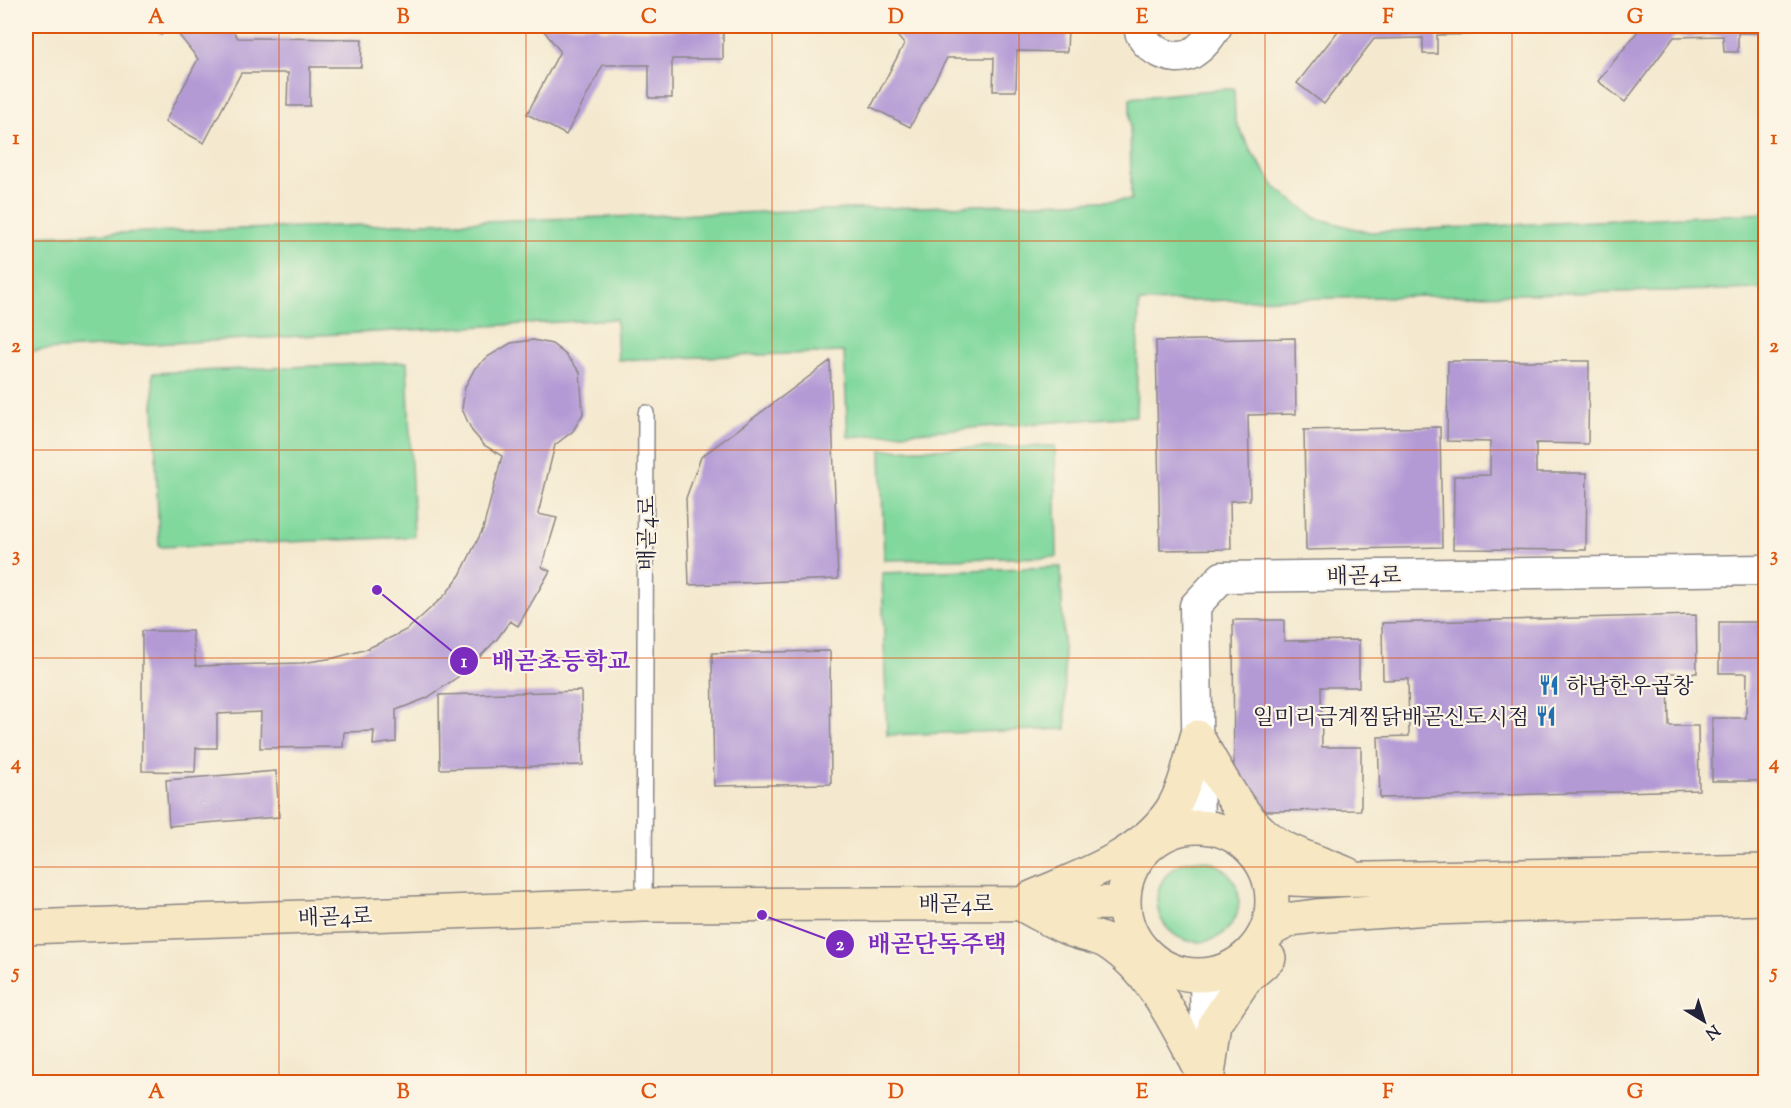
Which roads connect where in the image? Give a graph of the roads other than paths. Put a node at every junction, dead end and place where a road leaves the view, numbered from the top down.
1 (1139, 26) edge
2 (1217, 26) edge
3 (646, 413) dead end
4 (1766, 570) edge
5 (1197, 737) junction
6 (1198, 827) junction
7 (1766, 850) edge
8 (1263, 865) junction
9 (1766, 871) edge
10 (1363, 881) junction
11 (1709, 886) junction
12 (1766, 898) edge
13 (1018, 903) junction
14 (1125, 903) junction
15 (644, 905) junction
16 (1362, 913) junction
17 (1766, 915) edge
18 (26, 927) edge
19 (1262, 939) junction
20 (1204, 975) junction
21 (1207, 1083) edge

1 - 2 street
3 - 15 lane, 배곧4로
4 - 5 street, 배곧4로
5 - 6 street, 배곧4로
5 - 10 main road
5 - 13 main road
6 - 8 main road
6 - 14 main road
7 - 11 main road
8 - 10 main road
8 - 19 main road
9 - 11 main road
10 - 11 main road
11 - 12 main road
11 - 16 main road
11 - 17 main road
13 - 14 main road, 배곧4로
13 - 15 main road, 배곧4로
13 - 21 main road
14 - 20 main road
15 - 18 main road, 배곧4로
16 - 19 main road
16 - 21 main road
19 - 20 main road
20 - 21 street

